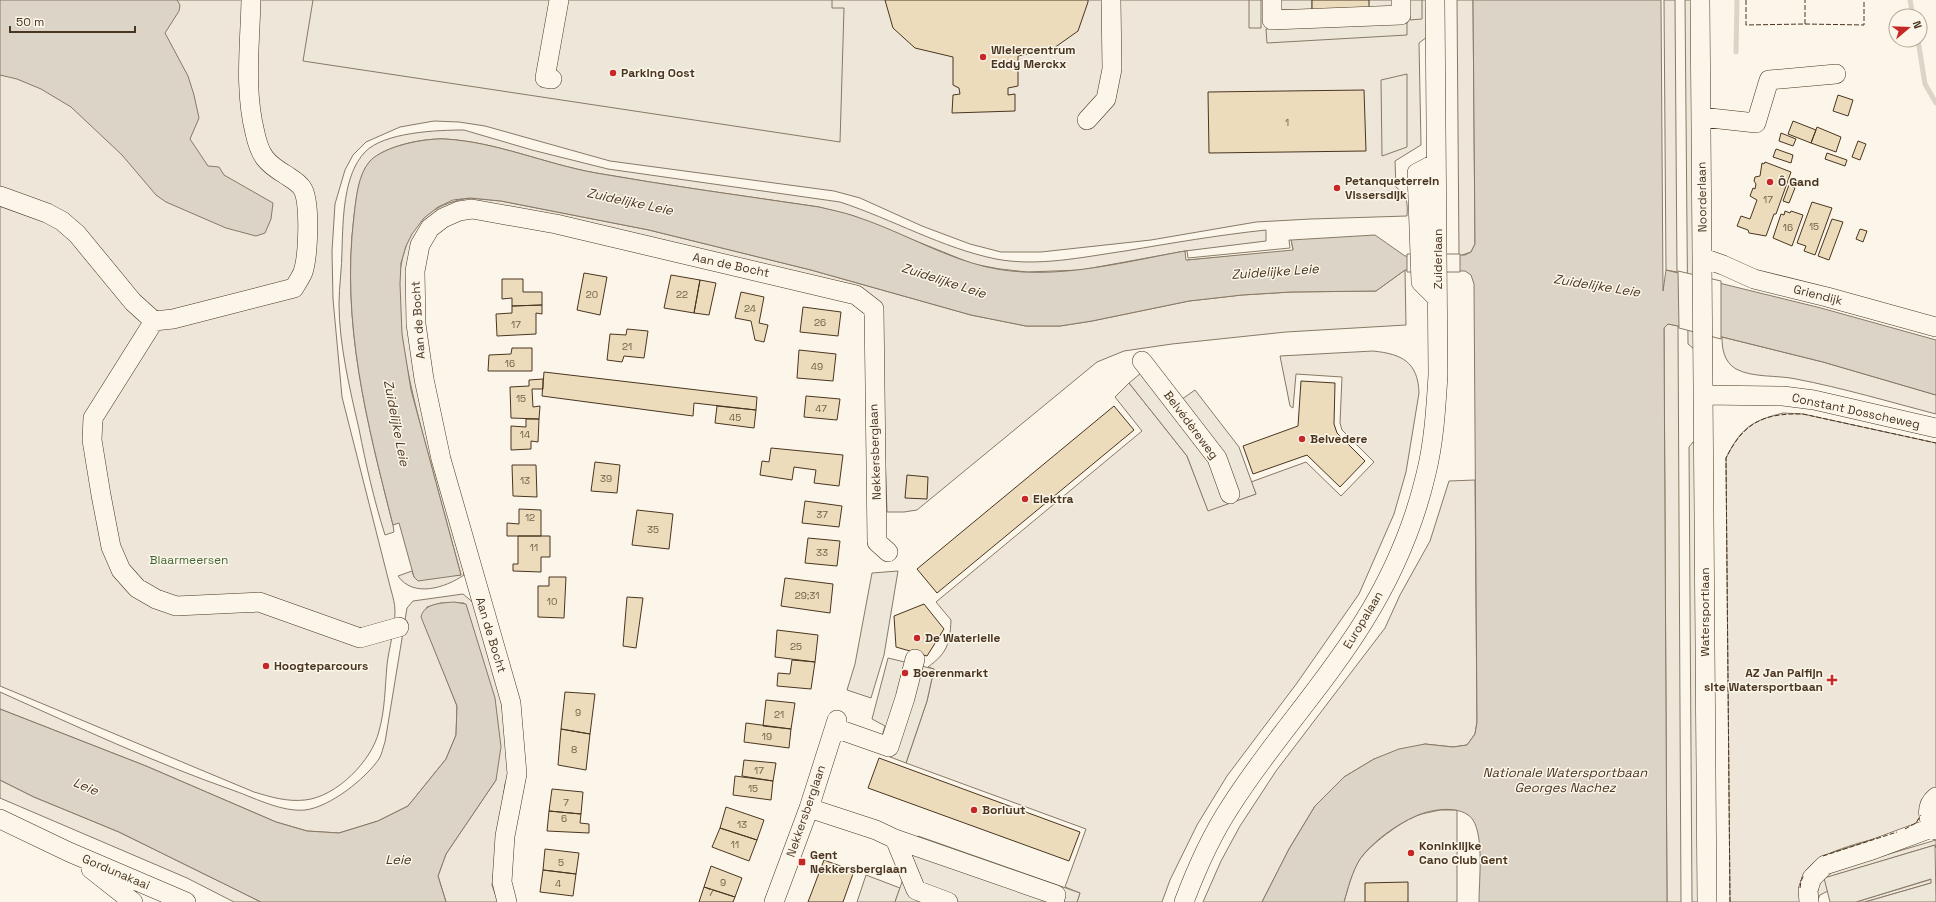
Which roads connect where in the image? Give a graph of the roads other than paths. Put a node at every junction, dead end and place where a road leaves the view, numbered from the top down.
1 (251, 0) edge
2 (559, 0) edge
3 (1111, 0) edge
4 (1272, 0) edge
5 (1401, 0) edge
6 (1435, 0) edge
7 (1700, 0) edge
8 (1836, 74) dead end
9 (552, 78) dead end
10 (1701, 117) junction
11 (1087, 120) dead end
12 (0, 196) edge
13 (1702, 263) junction
14 (1432, 287) joint
15 (154, 321) junction
16 (1936, 327) edge
17 (874, 346) joint
18 (1142, 361) dead end
19 (1703, 395) junction
20 (1936, 428) edge
21 (1230, 494) dead end
22 (888, 552) dead end
23 (399, 627) dead end
24 (915, 659) dead end
25 (1936, 797) edge
26 (809, 808) junction
27 (0, 818) edge
28 (1935, 829) edge
29 (895, 839) junction
30 (69, 852) junction
31 (134, 902) edge
32 (186, 902) edge
33 (507, 902) edge
34 (774, 902) edge
35 (948, 902) edge
36 (1054, 902) edge
37 (1184, 902) edge
38 (1707, 902) edge
39 (1809, 902) edge

1 - 15 street
2 - 9 street
3 - 11 street
4 - 5 street
6 - 14 street, Zuiderlaan
7 - 10 street, Noorderlaan
8 - 10 street
10 - 13 street, Noorderlaan
12 - 15 street
13 - 16 street, Griendijk
13 - 19 street, Noorderlaan
14 - 37 street, Europalaan
15 - 23 street
17 - 22 street, Nekkersberglaan
17 - 33 street, Aan de Bocht
18 - 21 street, Belvédèreweg
19 - 20 street, Constant Dosscheweg
19 - 38 street, Watersportlaan
24 - 26 street, Nekkersberglaan
25 - 28 street
26 - 29 street
26 - 34 street, Nekkersberglaan
27 - 30 street, Gordunakaai
28 - 39 street
29 - 35 street
29 - 36 street
30 - 31 street, Gordunakaai
30 - 32 street, Gordunakaai

